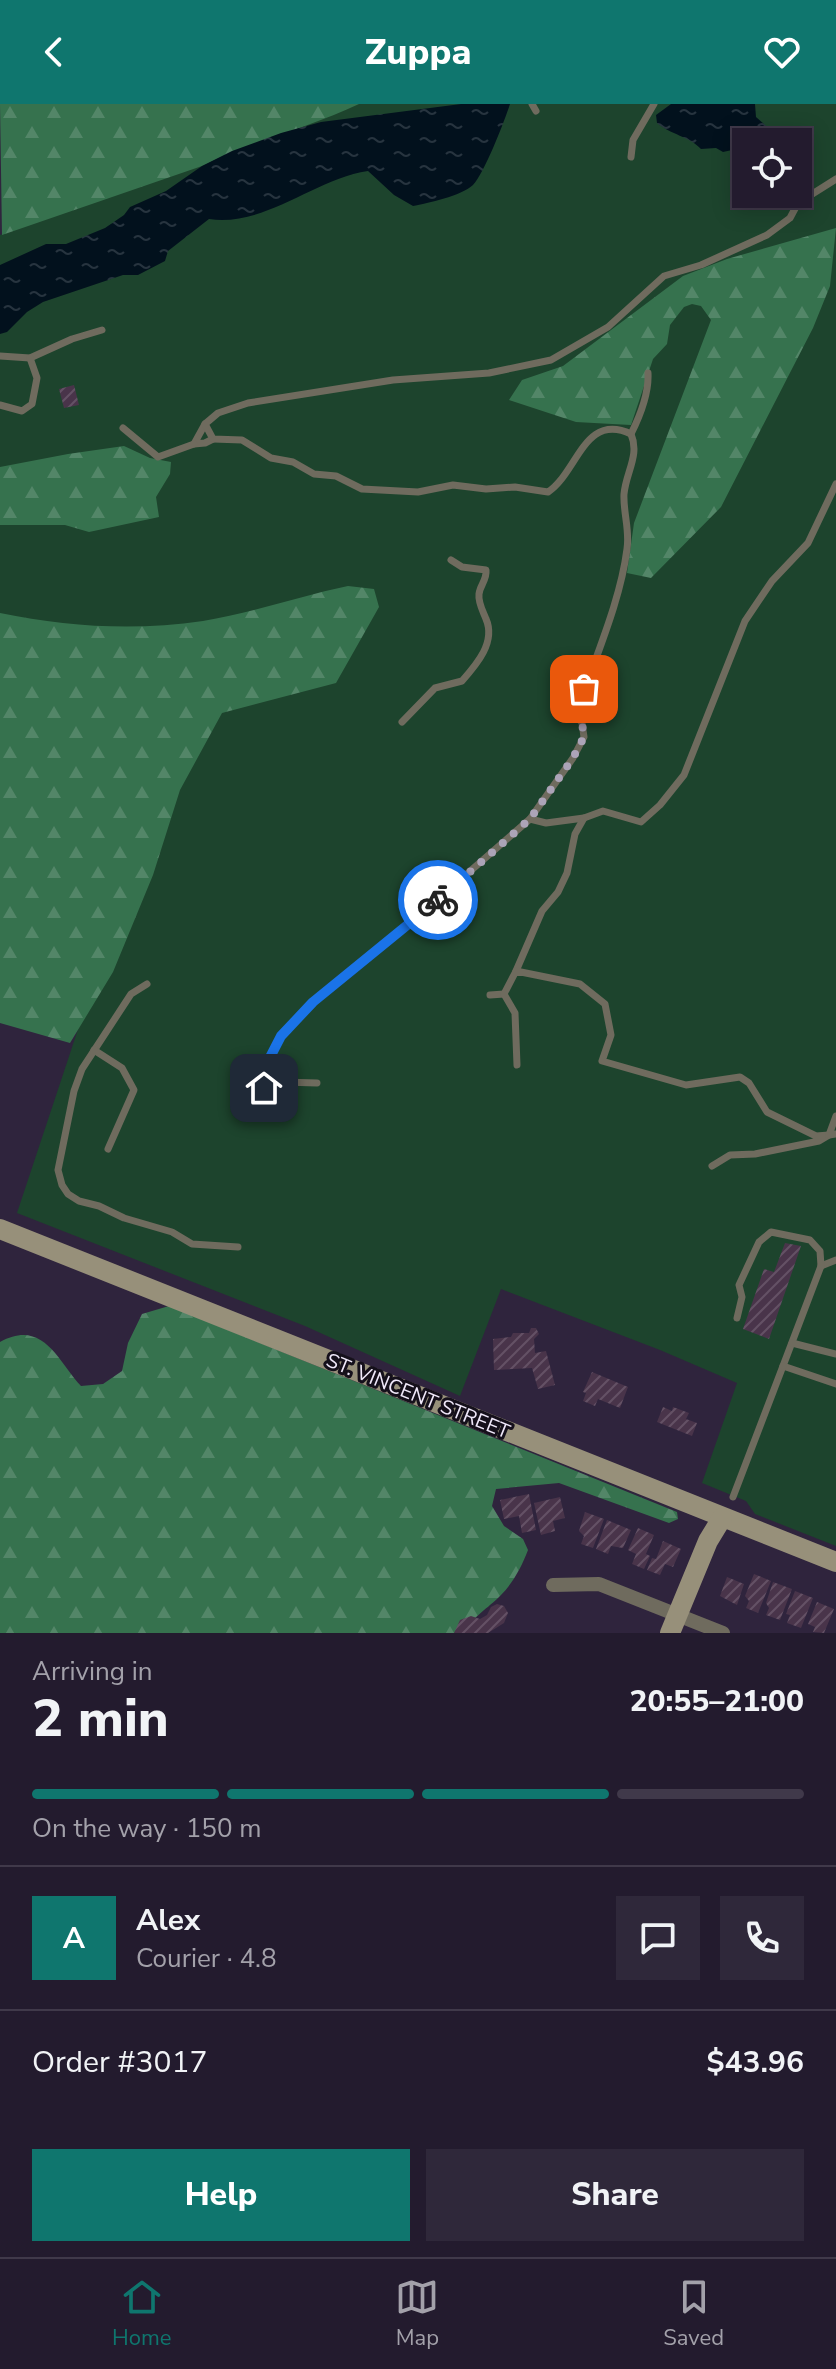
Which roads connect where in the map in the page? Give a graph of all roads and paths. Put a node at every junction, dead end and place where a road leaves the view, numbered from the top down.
1 (654, 104) edge
2 (631, 157) dead end
3 (836, 179) edge
4 (102, 330) dead end
5 (0, 356) edge
6 (30, 358) junction
7 (648, 373) dead end
8 (0, 405) edge
9 (205, 424) junction
10 (123, 428) dead end
11 (631, 434) junction
12 (213, 439) junction
13 (194, 444) junction
14 (836, 484) edge
15 (451, 560) dead end
16 (402, 722) dead end
17 (584, 818) junction
18 (530, 819) junction
19 (516, 971) junction
20 (147, 984) dead end
21 (504, 994) junction
22 (490, 995) dead end
23 (94, 1050) junction
24 (517, 1065) dead end
25 (317, 1083) dead end
26 (836, 1116) edge
27 (833, 1134) edge
28 (108, 1149) dead end
29 (712, 1166) dead end
30 (0, 1229) edge
31 (238, 1247) dead end
32 (836, 1260) edge
33 (821, 1266) junction
34 (737, 1318) dead end
35 (792, 1343) junction
36 (836, 1354) edge
37 (783, 1366) junction
38 (836, 1384) edge
39 (733, 1497) dead end
40 (722, 1518) junction
41 (836, 1562) edge
42 (553, 1585) dead end
43 (674, 1624) edge
44 (723, 1633) edge

1 - 2 lane
3 - 9 lane
4 - 6 lane
5 - 6 lane
6 - 8 lane
7 - 11 lane
9 - 12 lane
9 - 13 lane
10 - 13 lane
11 - 12 lane
11 - 18 lane
12 - 13 lane
14 - 17 lane
15 - 16 lane
17 - 18 lane
17 - 19 lane
18 - 25 lane
19 - 21 lane
19 - 27 lane
20 - 23 lane
21 - 22 lane
21 - 24 lane
23 - 28 lane
23 - 31 lane
26 - 27 lane
27 - 29 lane
30 - 40 main road, ST. VINCENT STREET
32 - 33 lane
33 - 34 lane
33 - 35 lane
35 - 36 lane
35 - 37 lane
37 - 38 lane
37 - 39 lane
40 - 41 main road, ST. VINCENT STREET
40 - 43 main road
42 - 43 street
43 - 44 street

